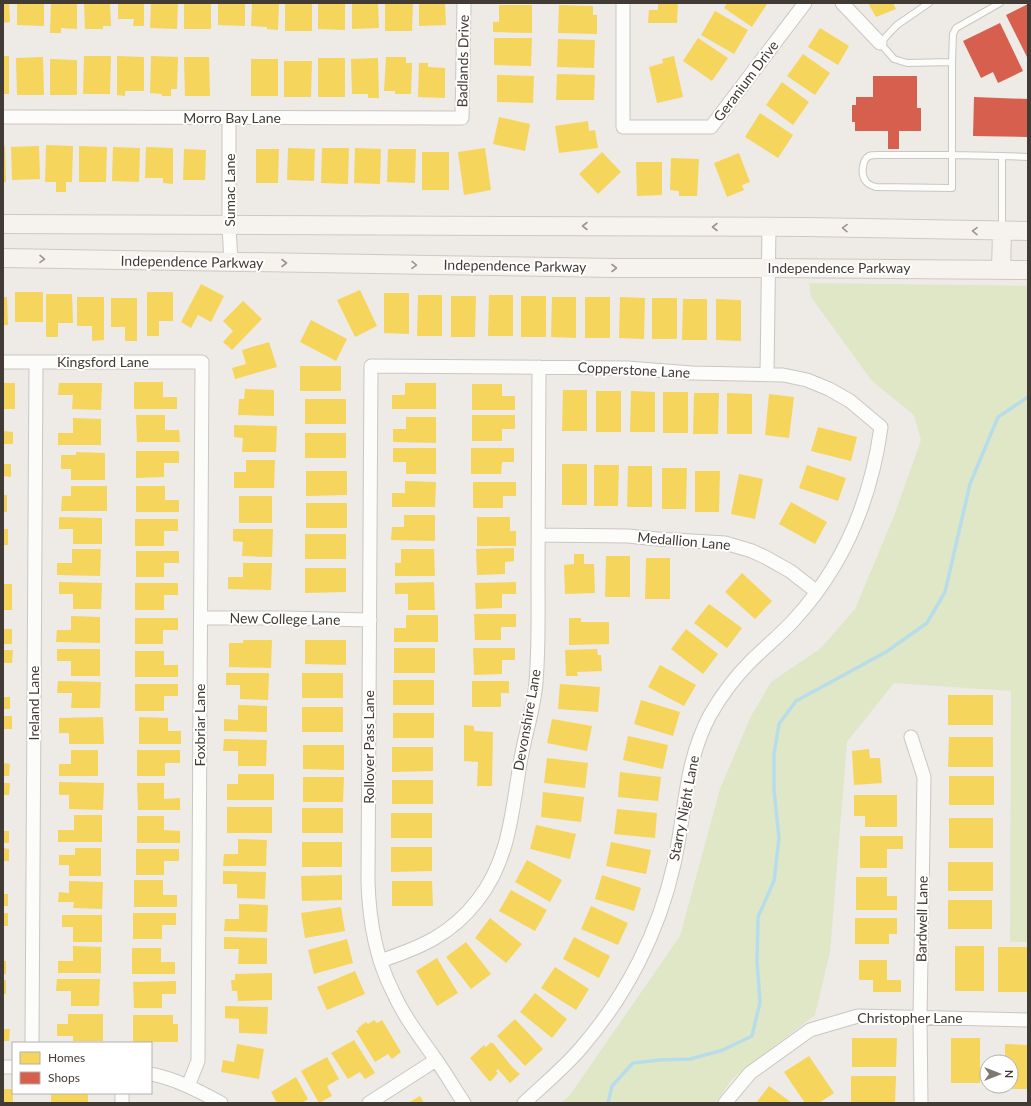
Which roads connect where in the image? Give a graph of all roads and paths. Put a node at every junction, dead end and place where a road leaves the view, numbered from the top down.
1 (464, 3) edge
2 (623, 3) edge
3 (805, 3) edge
4 (842, 3) edge
5 (929, 3) edge
6 (1000, 3) edge
7 (880, 43) junction
8 (952, 62) junction
9 (3, 117) edge
10 (229, 118) junction
11 (462, 118) joint
12 (952, 155) junction
13 (1002, 156) junction
14 (1028, 157) edge
15 (3, 224) edge
16 (229, 226) junction
17 (769, 228) junction
18 (1028, 231) edge
19 (1002, 232) junction
20 (3, 258) edge
21 (231, 263) junction
22 (769, 268) junction
23 (1002, 270) junction
24 (1028, 270) edge
25 (3, 362) edge
26 (202, 362) joint
27 (36, 363) junction
28 (372, 366) joint
29 (539, 367) junction
30 (767, 374) junction
31 (881, 427) joint
32 (538, 535) junction
33 (817, 592) junction
34 (201, 618) junction
35 (370, 620) junction
36 (911, 737) dead end
37 (380, 961) junction
38 (920, 1018) junction
39 (1028, 1020) edge
40 (32, 1042) edge
41 (436, 1060) junction
42 (152, 1074) edge
43 (188, 1086) junction
44 (221, 1103) edge
45 (368, 1103) edge
46 (464, 1103) edge
47 (524, 1103) edge
48 (725, 1103) edge
49 (921, 1103) edge

1 - 11 street, Badlands Drive
2 - 3 street, Geranium Drive
4 - 7 street
5 - 7 lane
6 - 8 lane
7 - 8 lane
8 - 12 lane
9 - 10 street, Morro Bay Lane
10 - 11 street, Morro Bay Lane
10 - 16 street, Sumac Lane
12 - 12 lane
12 - 13 lane
13 - 14 lane
13 - 19 lane
15 - 16 main road
17 -> 16 main road
16 - 21 street, Sumac Lane
19 -> 17 main road
17 - 22 street
18 - 19 main road
19 - 23 main road
20 -> 21 main road, Independence Parkway
21 -> 22 main road, Independence Parkway
22 - 23 main road, Independence Parkway
22 - 30 street
23 - 24 main road, Independence Parkway
25 - 27 street, Kingsford Lane
26 - 27 street, Kingsford Lane
26 - 34 street, Foxbriar Lane
27 - 40 street, Ireland Lane
28 - 29 street, Copperstone Lane
28 - 35 street, Rollover Pass Lane
29 - 30 street, Copperstone Lane
29 - 32 street, Devonshire Lane
30 - 31 street, Copperstone Lane
31 - 33 street, Starry Night Lane
32 - 33 street, Medallion Lane
32 - 37 street, Devonshire Lane
33 - 47 street, Starry Night Lane
34 - 35 street, New College Lane
34 - 43 street, Foxbriar Lane
35 - 37 street, Rollover Pass Lane
36 - 38 street, Bardwell Lane
37 - 41 street, Rollover Pass Lane
38 - 39 street, Christopher Lane
38 - 48 street, Christopher Lane
38 - 49 street, Bardwell Lane
41 - 45 street
41 - 46 street, Rollover Pass Lane
42 - 43 street
43 - 44 street

